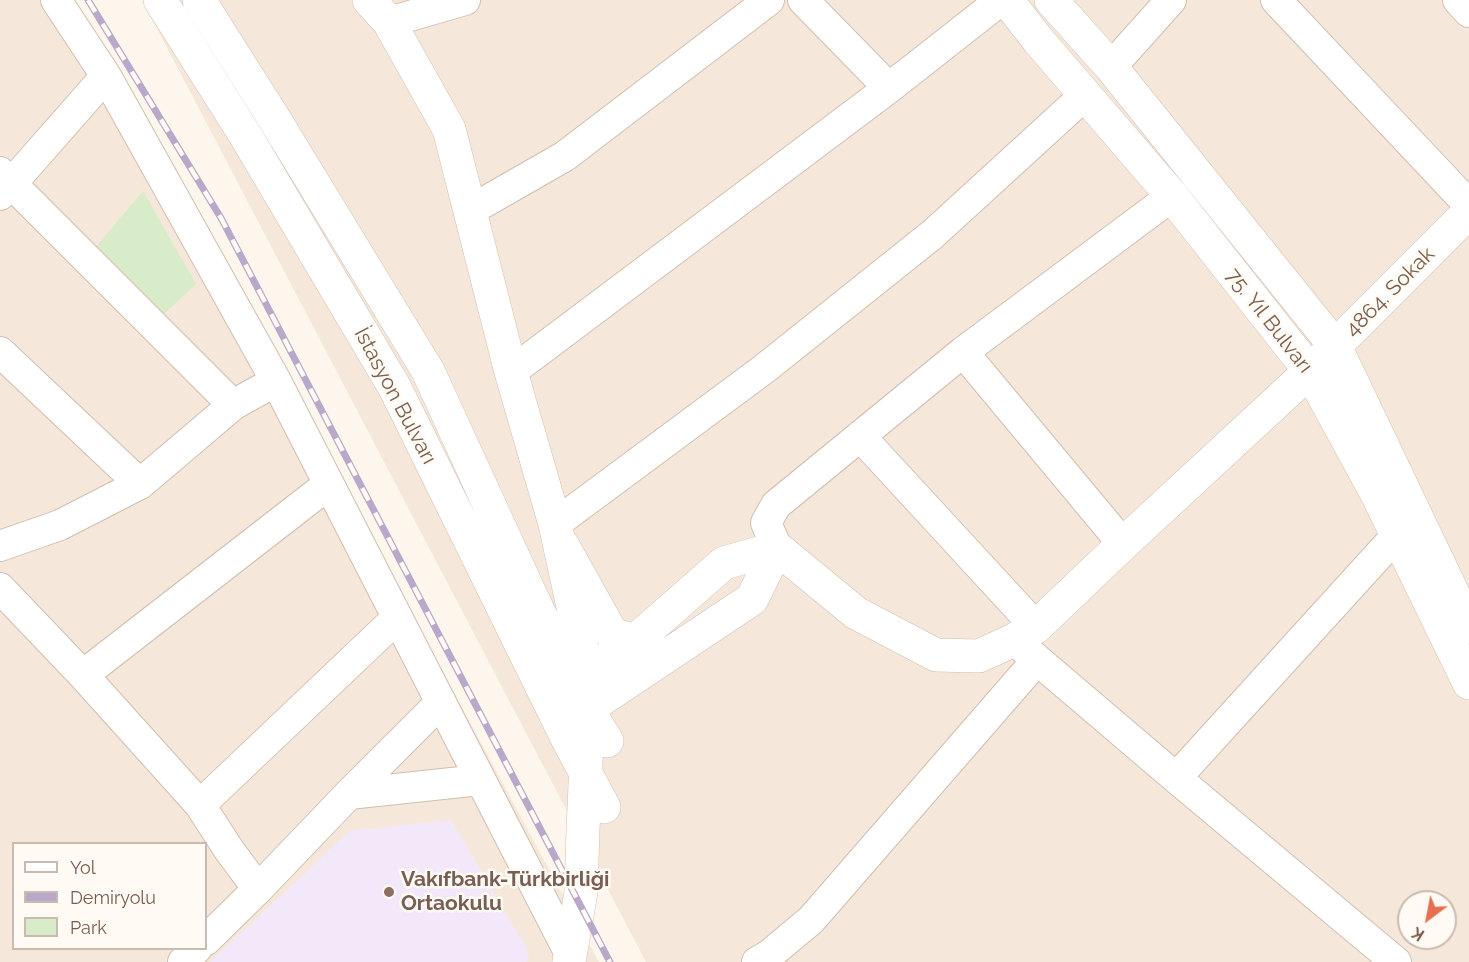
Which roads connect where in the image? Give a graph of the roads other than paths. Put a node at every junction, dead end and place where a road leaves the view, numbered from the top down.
1 (56, 0) edge
2 (160, 0) edge
3 (199, 0) edge
4 (465, 0) edge
5 (769, 0) edge
6 (803, 0) edge
7 (1001, 0) edge
8 (1007, 0) edge
9 (1051, 0) edge
10 (1171, 0) edge
11 (1276, 0) edge
12 (1458, 0) edge
13 (379, 11) edge
14 (1469, 12) edge
15 (1111, 67) junction
16 (106, 76) junction
17 (889, 88) junction
18 (1085, 95) junction
19 (4, 183) edge
20 (1172, 196) junction
21 (1469, 205) edge
22 (469, 211) junction
23 (1469, 212) edge
24 (1335, 346) junction
25 (0, 352) edge
26 (963, 352) junction
27 (1310, 371) junction
28 (512, 372) junction
29 (276, 381) junction
30 (233, 405) junction
31 (860, 436) junction
32 (140, 484) junction
33 (329, 484) junction
34 (557, 532) junction
35 (1397, 535) junction
36 (1123, 544) junction
37 (0, 546) edge
38 (777, 548) junction
39 (0, 588) edge
40 (397, 618) junction
41 (1469, 627) edge
42 (635, 641) junction
43 (1029, 642) junction
44 (597, 665) junction
45 (83, 675) junction
46 (1469, 683) edge
47 (441, 702) junction
48 (598, 702) junction
49 (586, 774) junction
50 (1176, 778) junction
51 (480, 780) junction
52 (349, 794) junction
53 (200, 806) junction
54 (604, 807) junction
55 (258, 890) junction
56 (581, 892) junction
57 (207, 939) edge
58 (195, 950) edge
59 (569, 958) edge
60 (183, 962) edge
61 (757, 962) edge
62 (1396, 962) edge

1 - 16 street
2 - 49 street, İstasyon Bulvarı
3 - 48 street, İstasyon Bulvarı
4 - 13 street
5 - 22 street
6 - 17 street
7 - 17 street
8 - 18 street, 75. Yıl Bulvarı
9 - 15 street, 75. Yıl Bulvarı
10 - 15 street
11 - 21 street
12 - 14 street
13 - 22 street
15 - 24 street, 75. Yıl Bulvarı
16 - 19 street
16 - 29 street
17 - 28 street
18 - 20 street, 75. Yıl Bulvarı
18 - 34 street
19 - 30 street
20 - 26 street
20 - 27 street, 75. Yıl Bulvarı
22 - 28 street
23 - 24 street, 4864. Sokak
24 - 27 street, 4864. Sokak
24 - 41 street, 75. Yıl Bulvarı
25 - 32 street
26 - 31 street
26 - 36 street
27 - 35 street, 75. Yıl Bulvarı
27 - 36 street, 4864. Sokak
28 - 34 street
29 - 30 street
29 - 33 street
30 - 32 street
31 - 38 street
31 - 43 street
32 - 37 street
33 - 40 street
33 - 45 street
34 - 42 street
34 - 44 street
35 - 46 street, 75. Yıl Bulvarı
35 - 50 street
36 - 43 street, 4864. Sokak
38 - 42 street
38 - 43 street, 4864. Sokak
38 - 48 street
39 - 45 street
40 - 47 street
40 - 53 street
42 - 44 street
43 - 50 street
43 - 61 street
44 - 48 street
45 - 53 street
47 - 51 street
47 - 52 street
48 - 49 street
48 - 54 street, İstasyon Bulvarı
49 - 54 street, İstasyon Bulvarı
49 - 56 street
50 - 62 street
51 - 52 street
51 - 59 street
52 - 55 street
53 - 55 street
54 - 56 street
55 - 57 street
56 - 59 street
58 - 60 street

